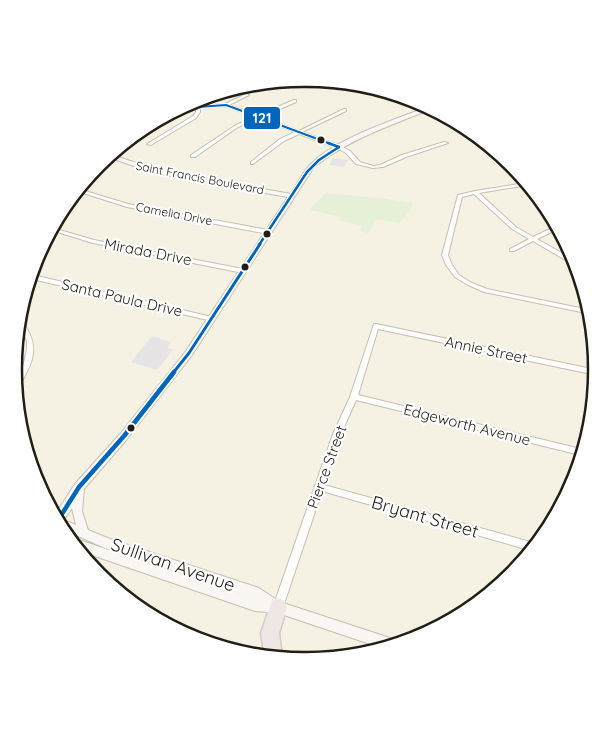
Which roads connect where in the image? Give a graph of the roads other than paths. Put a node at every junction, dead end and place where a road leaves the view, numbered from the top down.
1 (246, 95) dead end
2 (295, 101) dead end
3 (226, 104) junction
4 (204, 106) edge
5 (198, 108) edge
6 (345, 110) dead end
7 (421, 111) edge
8 (259, 116) junction
9 (299, 131) junction
10 (446, 143) dead end
11 (149, 144) dead end
12 (339, 147) junction
13 (193, 156) dead end
14 (117, 159) edge
15 (253, 163) dead end
16 (520, 185) edge
17 (85, 192) edge
18 (475, 192) junction
19 (292, 196) junction
20 (552, 229) edge
21 (58, 231) edge
22 (268, 232) junction
23 (531, 239) junction
24 (512, 250) dead end
25 (566, 258) edge
26 (243, 271) junction
27 (38, 278) edge
28 (582, 310) edge
29 (212, 318) junction
30 (376, 326) joint
31 (25, 330) edge
32 (588, 371) edge
33 (22, 374) edge
34 (354, 397) junction
35 (576, 451) edge
36 (80, 487) junction
37 (319, 487) junction
38 (62, 514) edge
39 (71, 528) edge
40 (84, 534) junction
41 (528, 545) edge
42 (87, 549) edge
43 (100, 553) junction
44 (92, 555) edge
45 (278, 607) junction
46 (383, 642) edge
47 (272, 650) edge

1 - 3 street
2 - 8 street
3 - 4 street
3 - 8 street
5 - 11 street
6 - 9 street
7 - 12 street
8 - 9 street
8 - 13 street
9 - 12 street
9 - 15 street
10 - 12 street
12 - 19 street
14 - 19 street, Saint Francis Boulevard
16 - 18 street
17 - 22 street, Camelia Drive
18 - 23 street
18 - 28 street
19 - 22 street
20 - 23 street
21 - 26 street, Mirada Drive
22 - 26 street
23 - 24 street
23 - 25 street
26 - 29 street
27 - 29 street, Santa Paula Drive
29 - 36 street
30 - 32 street, Annie Street
30 - 34 street, Pierce Street
31 - 33 street
34 - 35 street, Edgeworth Avenue
34 - 37 street, Pierce Street
36 - 38 street
36 - 40 street
37 - 41 street, Bryant Street
37 - 45 street, Pierce Street
39 - 40 street, Sullivan Avenue
40 - 45 street, Sullivan Avenue
42 - 43 street, Sullivan Avenue
43 - 44 street
43 - 45 street, Sullivan Avenue
45 - 46 street, Sullivan Avenue
45 - 47 highway

